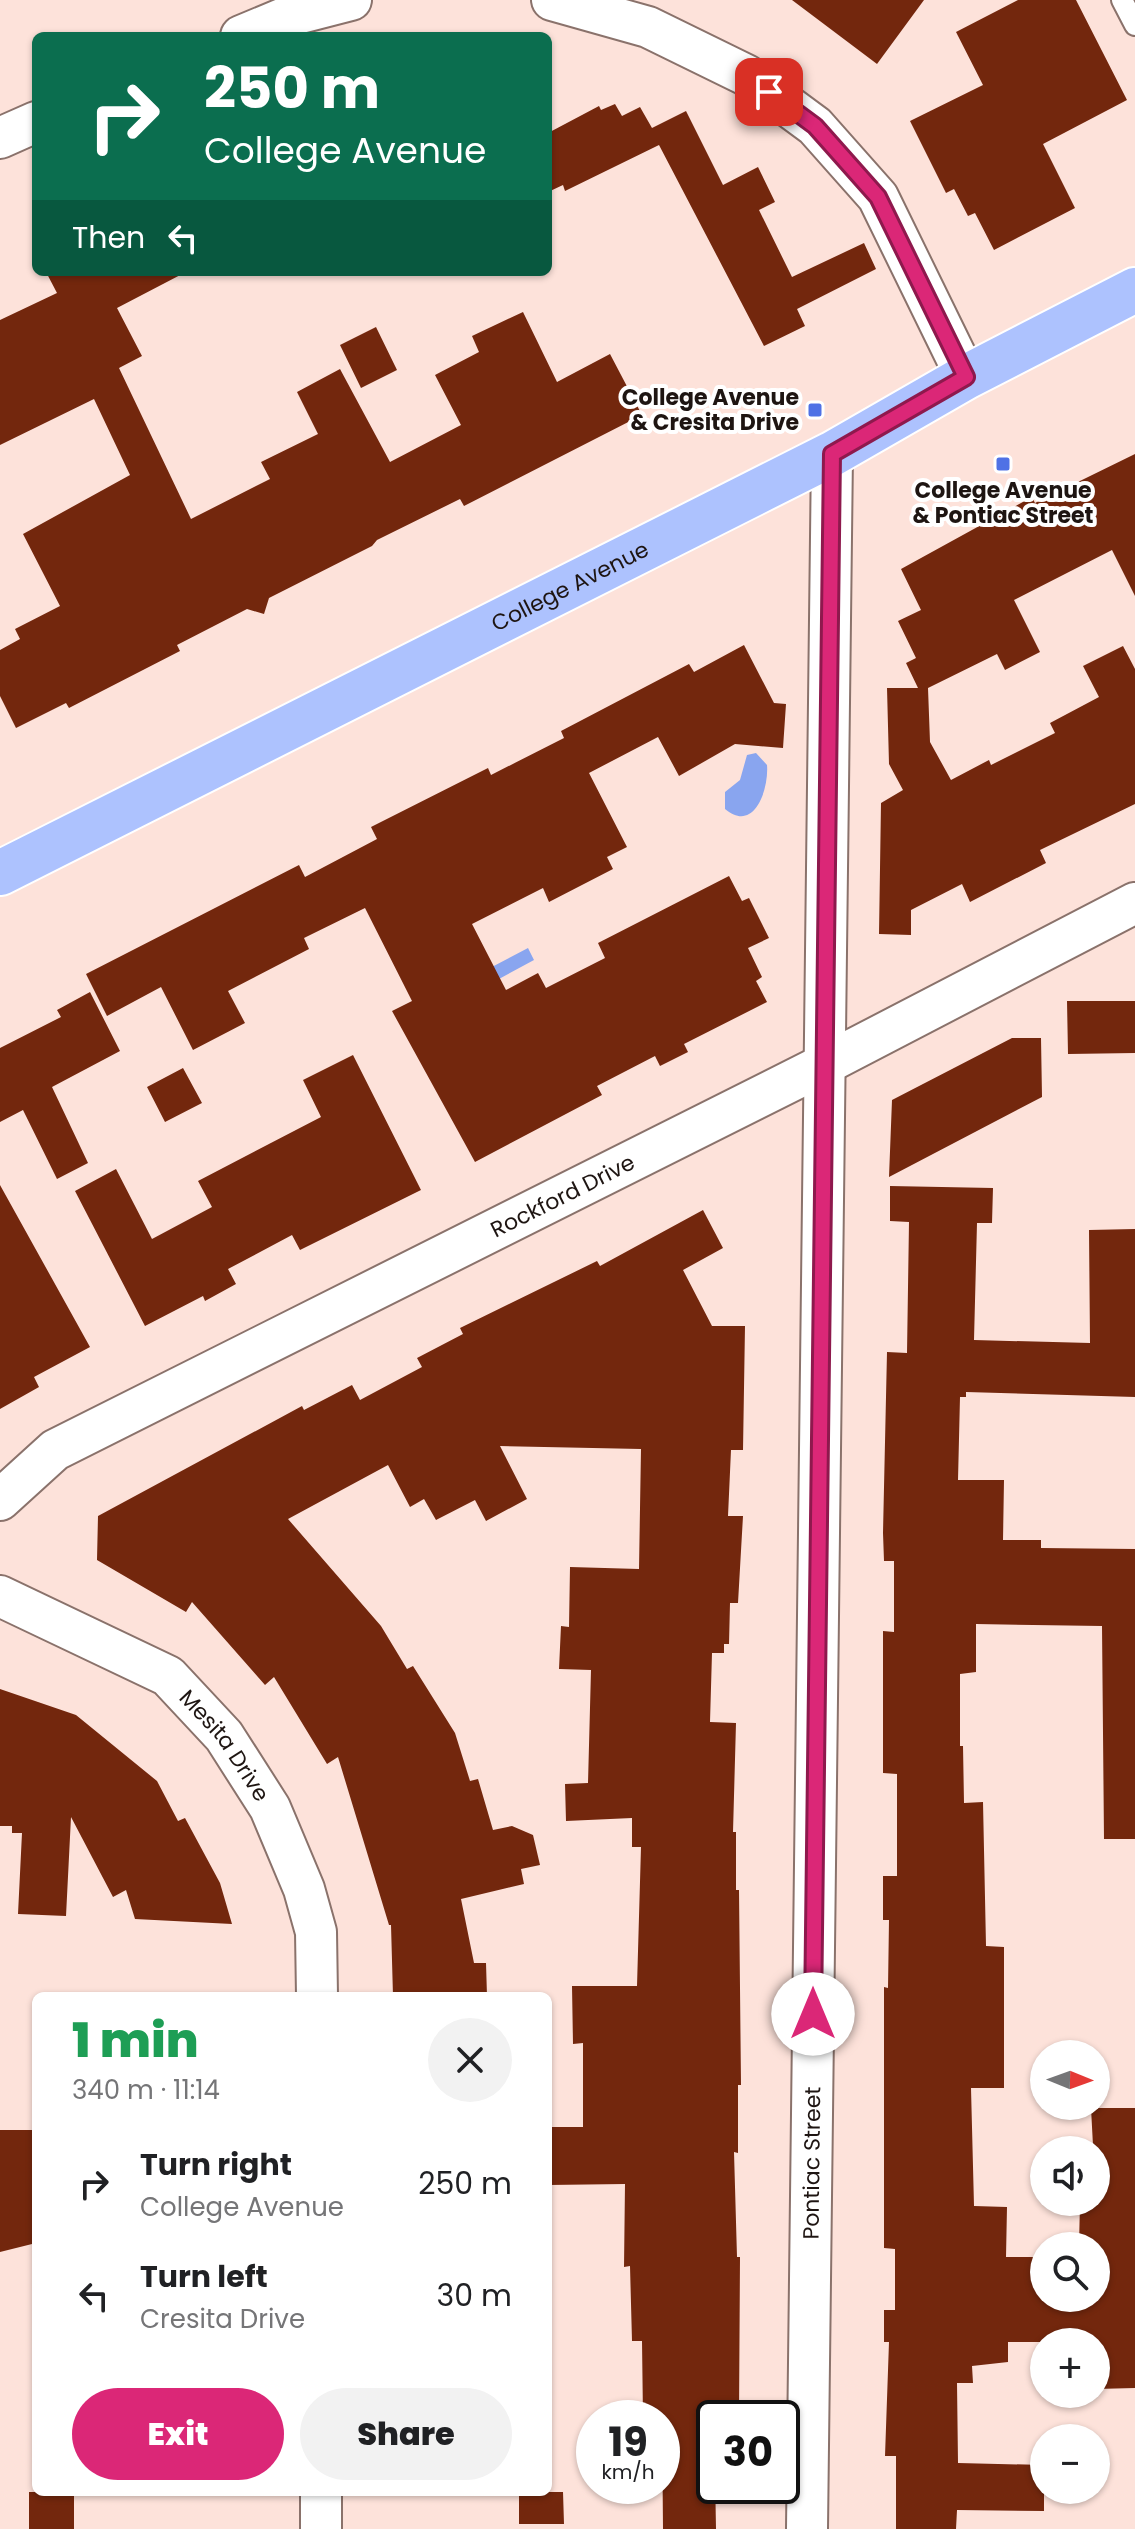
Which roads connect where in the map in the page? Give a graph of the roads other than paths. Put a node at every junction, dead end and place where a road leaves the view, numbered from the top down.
1 (351, 0) edge
2 (552, 0) edge
3 (1122, 0) edge
4 (1135, 25) edge
5 (251, 32) edge
6 (32, 124) edge
7 (0, 138) edge
8 (1135, 290) edge
9 (966, 377) junction
10 (832, 454) junction
11 (0, 873) edge
12 (1135, 903) edge
13 (823, 1065) junction
14 (0, 1500) edge
15 (0, 1596) edge
16 (317, 1992) edge
17 (321, 2496) edge
18 (321, 2529) edge
19 (807, 2529) edge

1 - 5 street
2 - 9 street
3 - 4 lane
6 - 7 street
8 - 9 main road, College Avenue
9 - 10 main road, College Avenue
10 - 11 main road, College Avenue
10 - 13 street, Pontiac Street
12 - 13 street, Rockford Drive
13 - 14 street, Rockford Drive
13 - 19 street, Pontiac Street
15 - 16 street, Mesita Drive
17 - 18 street

